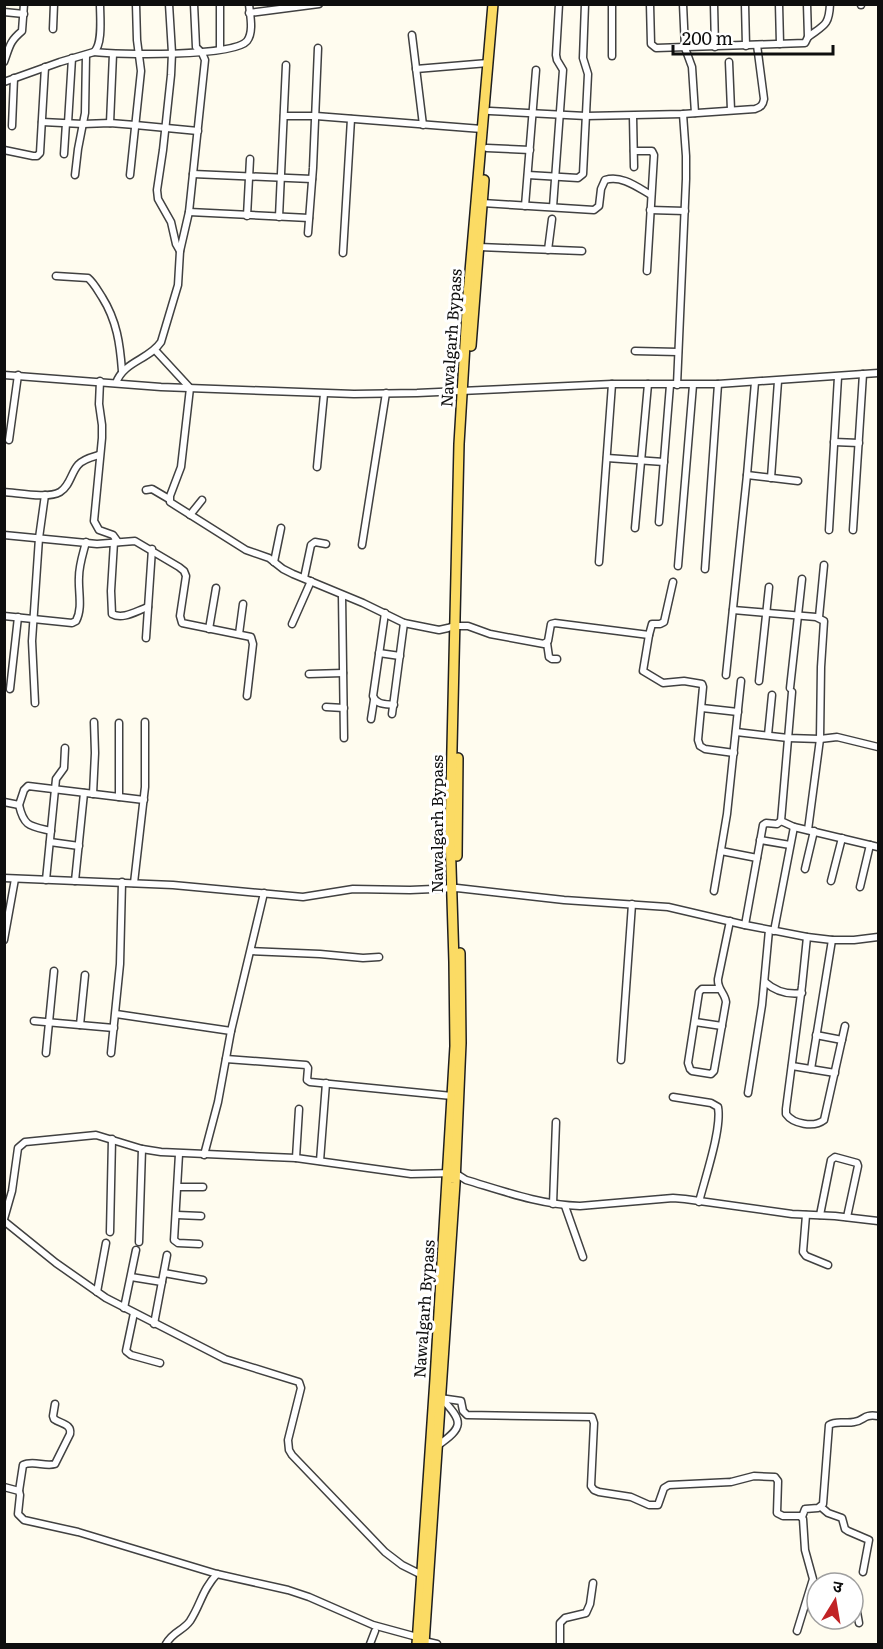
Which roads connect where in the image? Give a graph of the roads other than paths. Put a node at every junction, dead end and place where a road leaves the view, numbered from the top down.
1 (24, 4) edge
2 (54, 4) edge
3 (100, 4) edge
4 (136, 4) edge
5 (169, 4) edge
6 (194, 4) edge
7 (220, 4) edge
8 (249, 4) edge
9 (319, 4) edge
10 (493, 4) edge
11 (499, 4) edge
12 (559, 4) edge
13 (585, 4) edge
14 (612, 4) edge
15 (650, 4) edge
16 (683, 4) edge
17 (714, 4) edge
18 (745, 4) edge
19 (779, 4) edge
20 (807, 4) edge
21 (830, 4) edge
22 (305, 5) edge
23 (277, 7) edge
24 (4, 12) edge
25 (249, 13) junction
26 (24, 14) junction
27 (53, 29) dead end
28 (412, 35) dead end
29 (808, 37) junction
30 (780, 44) junction
31 (757, 45) junction
32 (747, 46) junction
33 (715, 47) junction
34 (318, 48) dead end
35 (685, 48) junction
36 (220, 49) junction
37 (94, 52) junction
38 (171, 53) junction
39 (202, 53) junction
40 (113, 54) junction
41 (139, 54) junction
42 (86, 55) junction
43 (612, 56) dead end
44 (72, 58) junction
45 (4, 62) edge
46 (729, 62) dead end
47 (488, 63) junction
48 (286, 66) dead end
49 (45, 67) junction
50 (416, 69) junction
51 (536, 69) dead end
52 (14, 78) junction
53 (4, 82) edge
54 (731, 110) junction
55 (490, 111) junction
56 (533, 113) junction
57 (695, 113) junction
58 (683, 114) junction
59 (560, 115) junction
60 (284, 116) junction
61 (316, 116) junction
62 (586, 116) junction
63 (633, 116) junction
64 (351, 119) junction
65 (42, 122) junction
66 (67, 123) junction
67 (110, 123) junction
68 (83, 124) junction
69 (135, 125) junction
70 (423, 125) junction
71 (12, 126) dead end
72 (165, 128) junction
73 (482, 129) junction
74 (198, 131) junction
75 (487, 148) junction
76 (4, 150) edge
77 (530, 150) junction
78 (634, 151) junction
79 (64, 154) dead end
80 (250, 159) dead end
81 (634, 167) dead end
82 (193, 174) junction
83 (75, 175) dead end
84 (130, 175) dead end
85 (528, 175) junction
86 (249, 177) junction
87 (555, 177) junction
88 (281, 179) junction
89 (312, 179) junction
90 (651, 195) junction
91 (482, 203) junction
92 (525, 206) junction
93 (553, 207) junction
94 (650, 210) junction
95 (189, 212) junction
96 (685, 212) junction
97 (248, 216) junction
98 (279, 217) junction
99 (309, 218) junction
100 (552, 219) dead end
101 (308, 233) dead end
102 (479, 247) junction
103 (548, 250) junction
104 (180, 251) junction
105 (582, 251) dead end
106 (343, 253) dead end
107 (647, 271) dead end
108 (56, 276) dead end
109 (155, 350) junction
110 (635, 351) dead end
111 (678, 352) junction
112 (122, 371) junction
113 (879, 373) edge
114 (863, 374) junction
115 (4, 375) edge
116 (18, 375) junction
117 (838, 377) junction
118 (100, 381) junction
119 (778, 381) junction
120 (755, 382) junction
121 (116, 383) junction
122 (612, 384) junction
123 (648, 384) junction
124 (718, 384) junction
125 (673, 385) junction
126 (693, 385) junction
127 (190, 388) junction
128 (465, 391) junction
129 (386, 393) junction
130 (324, 394) junction
131 (9, 440) dead end
132 (834, 442) junction
133 (859, 443) junction
134 (99, 455) junction
135 (607, 458) junction
136 (641, 460) junction
137 (664, 462) junction
138 (317, 466) dead end
139 (747, 475) junction
140 (771, 478) junction
141 (798, 481) dead end
142 (146, 490) dead end
143 (4, 492) edge
144 (45, 495) junction
145 (169, 499) junction
146 (202, 500) dead end
147 (190, 515) junction
148 (659, 522) dead end
149 (281, 528) dead end
150 (635, 528) dead end
151 (829, 530) dead end
152 (853, 530) dead end
153 (4, 535) edge
154 (39, 538) junction
155 (86, 542) junction
156 (116, 542) junction
157 (326, 544) dead end
158 (362, 545) dead end
159 (152, 549) junction
160 (274, 562) junction
161 (599, 562) dead end
162 (824, 565) dead end
163 (678, 566) dead end
164 (705, 569) dead end
165 (802, 579) dead end
166 (307, 580) junction
167 (673, 582) dead end
168 (770, 587) dead end
169 (216, 588) dead end
170 (342, 594) junction
171 (243, 604) dead end
172 (148, 607) junction
173 (733, 609) junction
174 (385, 613) junction
175 (767, 613) junction
176 (798, 615) junction
177 (4, 616) edge
178 (18, 616) junction
179 (819, 617) junction
180 (34, 618) junction
181 (404, 623) junction
182 (292, 624) dead end
183 (457, 625) junction
184 (209, 629) junction
185 (239, 634) junction
186 (649, 635) junction
187 (146, 638) dead end
188 (547, 643) junction
189 (379, 653) junction
190 (400, 656) junction
191 (557, 659) dead end
192 (343, 673) junction
193 (309, 674) dead end
194 (726, 675) dead end
195 (741, 681) dead end
196 (759, 681) dead end
197 (10, 689) dead end
198 (772, 695) dead end
199 (247, 696) dead end
200 (374, 700) junction
201 (35, 703) dead end
202 (394, 705) junction
203 (326, 707) dead end
204 (344, 708) junction
205 (702, 708) junction
206 (738, 712) junction
207 (392, 714) dead end
208 (371, 719) dead end
209 (94, 722) dead end
210 (146, 722) dead end
211 (119, 723) dead end
212 (736, 732) junction
213 (768, 735) junction
214 (344, 738) dead end
215 (788, 738) junction
216 (820, 739) junction
217 (65, 747) dead end
218 (879, 747) edge
219 (734, 753) junction
220 (55, 790) junction
221 (84, 793) junction
222 (93, 794) junction
223 (119, 797) junction
224 (144, 800) junction
225 (4, 802) edge
226 (19, 805) junction
227 (781, 821) junction
228 (794, 827) junction
229 (51, 831) junction
230 (811, 831) junction
231 (842, 838) junction
232 (760, 840) junction
233 (50, 842) junction
234 (790, 845) junction
235 (870, 845) junction
236 (79, 846) junction
237 (879, 847) edge
238 (721, 851) junction
239 (757, 858) junction
240 (805, 869) dead end
241 (4, 878) edge
242 (15, 879) junction
243 (46, 880) junction
244 (75, 881) junction
245 (831, 881) dead end
246 (122, 882) junction
247 (134, 883) junction
248 (860, 887) dead end
249 (454, 888) junction
250 (714, 891) dead end
251 (264, 893) junction
252 (632, 904) junction
253 (730, 921) junction
254 (746, 925) junction
255 (771, 930) junction
256 (807, 937) junction
257 (879, 937) edge
258 (4, 940) edge
259 (832, 940) junction
260 (250, 951) junction
261 (379, 957) dead end
262 (54, 971) dead end
263 (85, 975) dead end
264 (765, 982) junction
265 (719, 989) junction
266 (802, 993) junction
267 (116, 1014) junction
268 (34, 1021) dead end
269 (695, 1022) junction
270 (49, 1023) junction
271 (80, 1025) junction
272 (722, 1026) junction
273 (845, 1026) dead end
274 (114, 1028) junction
275 (231, 1031) junction
276 (816, 1035) junction
277 (842, 1040) junction
278 (46, 1053) dead end
279 (111, 1053) dead end
280 (226, 1059) junction
281 (621, 1060) dead end
282 (792, 1066) junction
283 (811, 1069) junction
284 (835, 1073) junction
285 (326, 1083) junction
286 (748, 1093) dead end
287 (452, 1095) junction
288 (673, 1097) dead end
289 (299, 1109) dead end
290 (556, 1122) dead end
291 (112, 1139) junction
292 (142, 1149) junction
293 (179, 1154) junction
294 (204, 1155) junction
295 (296, 1158) junction
296 (320, 1161) junction
297 (451, 1172) junction
298 (178, 1187) junction
299 (203, 1187) dead end
300 (699, 1202) junction
301 (553, 1204) junction
302 (566, 1206) junction
303 (177, 1215) junction
304 (806, 1215) junction
305 (820, 1215) junction
306 (201, 1216) dead end
307 (847, 1217) junction
308 (4, 1220) edge
309 (879, 1221) edge
310 (110, 1232) dead end
311 (139, 1242) dead end
312 (106, 1243) dead end
313 (199, 1244) dead end
314 (136, 1250) dead end
315 (167, 1256) dead end
316 (583, 1257) dead end
317 (828, 1265) dead end
318 (164, 1273) junction
319 (131, 1277) junction
320 (202, 1280) dead end
321 (162, 1282) junction
322 (97, 1292) junction
323 (124, 1308) junction
324 (134, 1313) junction
325 (154, 1324) junction
326 (160, 1364) dead end
327 (440, 1398) junction
328 (55, 1404) dead end
329 (879, 1416) edge
330 (437, 1446) junction
331 (4, 1487) edge
332 (19, 1491) junction
333 (821, 1507) junction
334 (802, 1517) junction
335 (811, 1571) edge
336 (863, 1571) edge
337 (218, 1574) junction
338 (422, 1575) junction
339 (593, 1583) dead end
340 (805, 1610) edge
341 (375, 1631) dead end
342 (797, 1631) dead end
343 (420, 1642) edge
344 (166, 1644) edge
345 (370, 1644) edge
346 (437, 1644) edge
347 (560, 1644) edge

1 - 26 street
2 - 27 street
3 - 37 street
4 - 41 street
5 - 38 street
6 - 39 street
7 - 36 street
8 - 25 street
9 - 22 street
10 - 47 main road, Nawalgarh Bypass
11 - 55 main road, Nawalgarh Bypass
12 - 59 street
13 - 62 street
14 - 43 street
15 - 35 street
16 - 35 street
17 - 33 street
18 - 32 street
19 - 30 street
20 - 29 street
21 - 29 street
22 - 23 street
23 - 25 street
24 - 26 street
25 - 36 street
26 - 45 street
28 - 50 street
29 - 30 street
30 - 31 street
31 - 32 street
31 - 54 street
32 - 33 street
33 - 35 street
34 - 61 street
35 - 57 street
36 - 39 street
37 - 40 street
37 - 42 street
38 - 39 street
38 - 41 street
38 - 72 street
39 - 74 street
40 - 41 street
40 - 67 street
41 - 69 street
42 - 44 street
42 - 68 street
44 - 49 street
44 - 66 street
46 - 54 street
47 - 50 street
47 - 73 main road, Nawalgarh Bypass
48 - 60 street
49 - 52 street
49 - 65 street
50 - 70 street
51 - 56 street
52 - 53 street
52 - 71 street
54 - 57 street
55 - 56 street
55 - 75 main road, Nawalgarh Bypass
56 - 59 street
56 - 77 street
57 - 58 street
58 - 63 street
58 - 96 street
59 - 62 street
59 - 87 street
60 - 61 street
60 - 88 street
61 - 64 street
61 - 89 street
62 - 63 street
62 - 87 street
63 - 78 street
64 - 70 street
64 - 106 street
65 - 66 street
65 - 76 street
66 - 68 street
66 - 79 street
67 - 68 street
67 - 69 street
68 - 83 street
69 - 72 street
69 - 84 street
70 - 73 street
72 - 74 street
72 - 104 street
73 - 128 main road, Nawalgarh Bypass
74 - 82 street
75 - 77 street
75 - 91 main road, Nawalgarh Bypass
77 - 85 street
78 - 81 street
78 - 90 street
80 - 86 street
82 - 86 street
82 - 95 street
85 - 87 street
85 - 92 street
86 - 88 street
86 - 97 street
87 - 93 street
88 - 89 street
88 - 98 street
89 - 99 street
90 - 93 street
90 - 94 street
91 - 92 street
91 - 102 main road, Nawalgarh Bypass
92 - 93 street
94 - 96 street
94 - 107 street
95 - 97 street
95 - 104 street
96 - 111 street
97 - 98 street
98 - 99 street
99 - 101 street
100 - 103 street
102 - 103 street
102 - 128 main road, Nawalgarh Bypass
103 - 105 street
104 - 109 street
108 - 112 street
109 - 112 street
109 - 127 street
110 - 111 street
111 - 125 street
112 - 121 street
113 - 114 street
114 - 117 street
114 - 133 street
115 - 116 street
116 - 118 street
116 - 131 street
117 - 119 street
117 - 132 street
118 - 121 street
118 - 134 street
119 - 120 street
119 - 140 street
120 - 124 street
120 - 139 street
121 - 127 street
122 - 123 street
122 - 128 street
122 - 135 street
123 - 125 street
123 - 136 street
124 - 126 street
124 - 164 street
125 - 126 street
125 - 137 street
126 - 163 street
127 - 130 street
127 - 145 street
128 - 129 street
128 - 183 main road, Nawalgarh Bypass
129 - 130 street
129 - 158 street
130 - 138 street
132 - 133 street
132 - 151 street
133 - 152 street
134 - 144 street
134 - 156 street
135 - 136 street
135 - 161 street
136 - 137 street
136 - 150 street
137 - 148 street
139 - 140 street
139 - 173 street
140 - 141 street
142 - 145 street
143 - 144 street
144 - 154 street
145 - 147 street
146 - 147 street
147 - 160 street
149 - 160 street
153 - 154 street
154 - 155 street
154 - 180 street
155 - 156 street
155 - 180 street
156 - 159 street
156 - 172 street
157 - 166 street
159 - 172 street
159 - 184 street
160 - 166 street
162 - 179 street
165 - 176 street
166 - 170 street
166 - 182 street
167 - 186 street
168 - 175 street
169 - 184 street
170 - 174 street
170 - 192 street
171 - 185 street
172 - 187 street
173 - 175 street
173 - 194 street
174 - 181 street
174 - 189 street
175 - 176 street
175 - 196 street
176 - 179 street
176 - 215 street
177 - 178 street
178 - 180 street
178 - 197 street
179 - 216 street
180 - 201 street
181 - 183 street
181 - 190 street
183 - 188 street
183 - 249 main road, Nawalgarh Bypass
184 - 185 street
185 - 199 street
186 - 188 street
186 - 205 street
188 - 191 street
189 - 190 street
189 - 200 street
190 - 202 street
192 - 193 street
192 - 204 street
195 - 206 street
198 - 213 street
200 - 202 street
200 - 208 street
202 - 207 street
203 - 204 street
204 - 214 street
205 - 206 street
205 - 219 street
206 - 212 street
209 - 222 street
210 - 224 street
211 - 223 street
212 - 213 street
212 - 219 street
213 - 215 street
215 - 216 street
215 - 227 street
216 - 218 street
216 - 230 street
217 - 220 street
219 - 238 street
220 - 221 street
220 - 226 street
220 - 229 street
221 - 222 street
221 - 236 street
222 - 223 street
223 - 224 street
224 - 247 street
225 - 226 street
226 - 229 street
227 - 228 street
227 - 232 street
228 - 230 street
228 - 234 street
229 - 233 street
230 - 231 street
230 - 240 street
231 - 235 street
231 - 245 street
232 - 234 street
232 - 239 street
233 - 236 street
233 - 243 street
234 - 255 street
235 - 237 street
235 - 248 street
236 - 244 street
238 - 239 street
238 - 250 street
239 - 254 street
241 - 242 street
242 - 243 street
242 - 258 street
243 - 244 street
244 - 246 street
246 - 247 street
246 - 267 street
247 - 251 street
249 - 251 street
249 - 252 street
249 - 287 main road, Nawalgarh Bypass
249 - 297 main road, Nawalgarh Bypass
251 - 260 street
252 - 253 street
252 - 281 street
253 - 254 street
253 - 265 street
254 - 255 street
255 - 256 street
255 - 264 street
256 - 259 street
256 - 266 street
257 - 259 street
259 - 276 street
260 - 261 street
260 - 275 street
262 - 270 street
263 - 271 street
264 - 266 street
264 - 286 street
265 - 269 street
265 - 272 street
266 - 282 street
267 - 274 street
267 - 275 street
268 - 270 street
269 - 272 street
269 - 272 street
270 - 271 street
270 - 278 street
271 - 274 street
273 - 277 street
274 - 279 street
275 - 280 street
276 - 277 street
276 - 283 street
277 - 284 street
280 - 285 street
280 - 294 street
282 - 283 street
282 - 284 street
283 - 284 street
285 - 287 street
285 - 296 street
287 - 297 main road, Nawalgarh Bypass
288 - 300 street
289 - 295 street
290 - 301 street
291 - 292 street
291 - 308 street
291 - 310 street
292 - 293 street
292 - 311 street
293 - 294 street
293 - 298 street
294 - 295 street
295 - 296 street
296 - 297 street
297 - 301 street
297 - 327 main road, Nawalgarh Bypass
297 - 338 main road, Nawalgarh Bypass
298 - 299 street
298 - 303 street
300 - 302 street
300 - 304 street
301 - 302 street
302 - 316 street
303 - 306 street
303 - 313 street
304 - 305 street
304 - 317 street
305 - 307 street
305 - 307 street
307 - 309 street
308 - 322 street
312 - 322 street
314 - 319 street
315 - 318 street
318 - 320 street
318 - 321 street
319 - 321 street
319 - 323 street
321 - 325 street
322 - 323 street
323 - 324 street
324 - 325 street
324 - 326 street
325 - 338 street
327 - 330 main road, Nawalgarh Bypass
327 - 330 street
327 - 334 street
328 - 332 street
329 - 333 street
330 - 343 main road, Nawalgarh Bypass
331 - 332 street
332 - 337 street
333 - 334 street
333 - 336 street
334 - 335 street
337 - 343 street
337 - 344 street
338 - 343 main road, Nawalgarh Bypass
339 - 347 street
340 - 342 street
341 - 345 street
343 - 346 street

